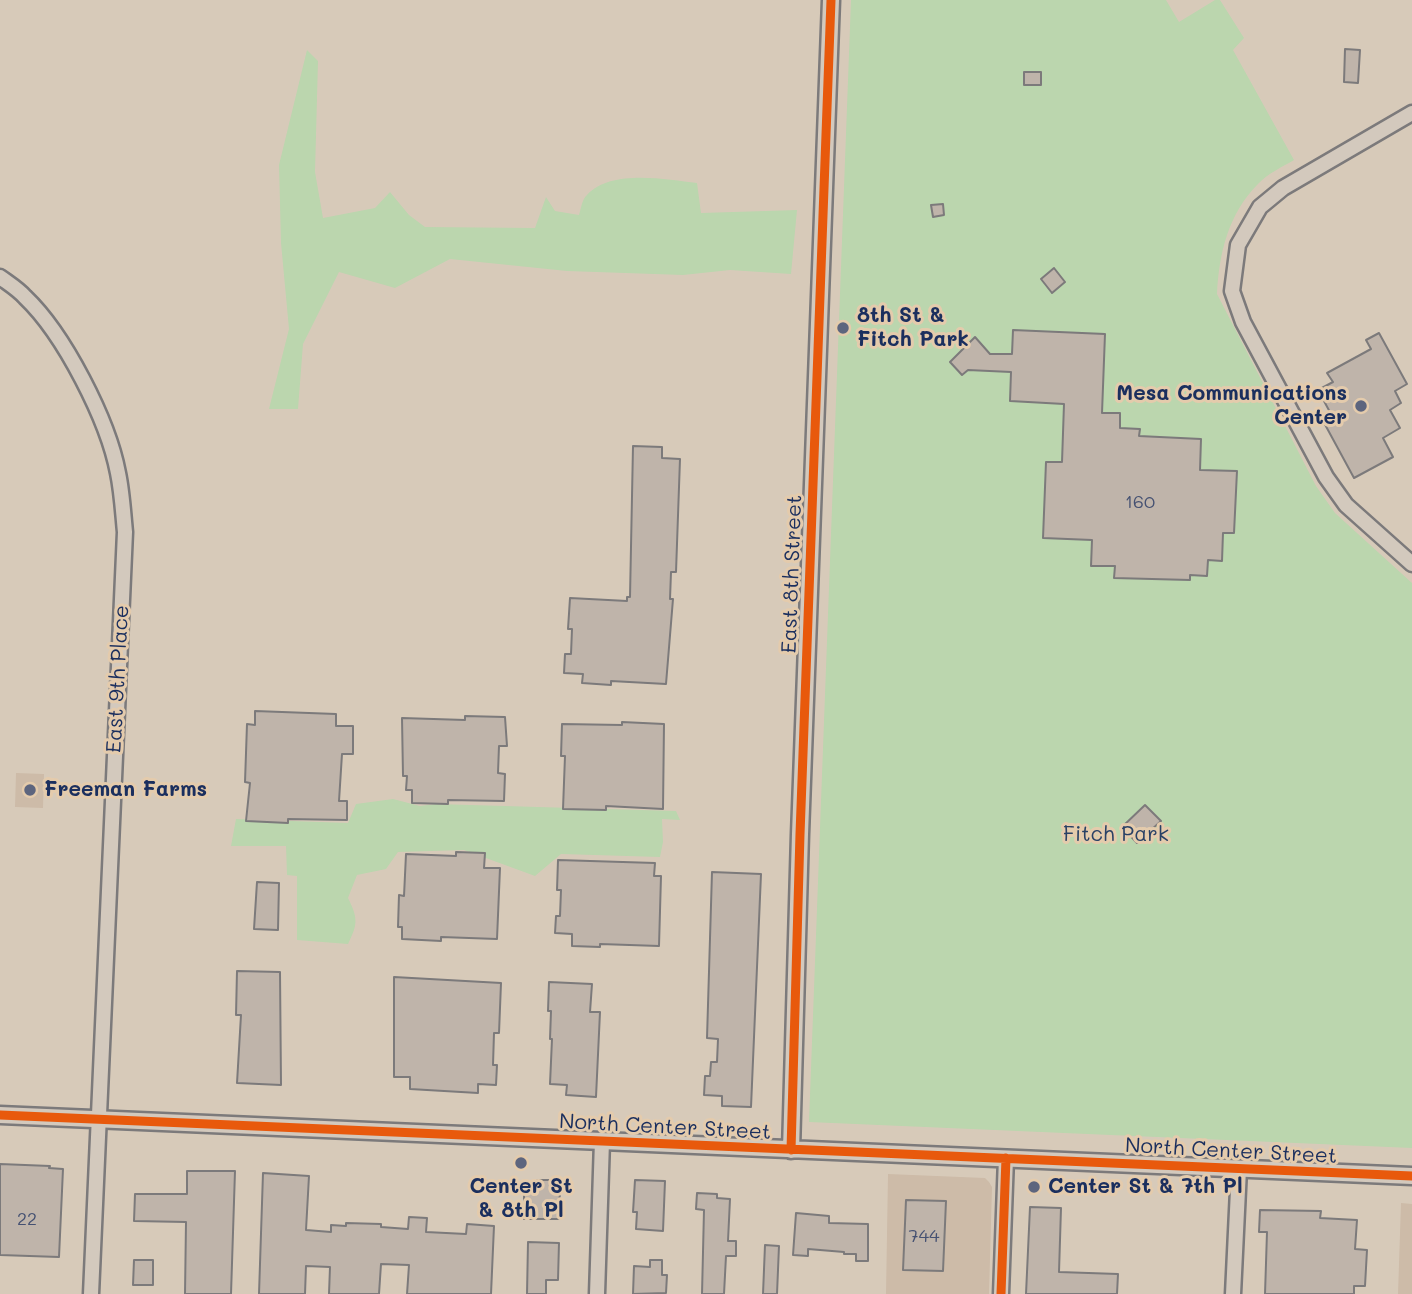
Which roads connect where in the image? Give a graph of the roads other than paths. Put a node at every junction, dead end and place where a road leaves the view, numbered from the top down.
1 (831, 0) edge
2 (1412, 113) edge
3 (0, 276) edge
4 (1412, 564) edge
5 (0, 1115) edge
6 (98, 1119) junction
7 (602, 1141) junction
8 (791, 1150) junction
9 (1006, 1158) junction
10 (1238, 1169) junction
11 (1412, 1177) edge
12 (91, 1294) edge
13 (597, 1294) edge
14 (1001, 1294) edge
15 (1233, 1294) edge

1 - 8 street, East 8th Street
2 - 4 street
3 - 6 street, East 9th Place
5 - 6 street, North Center Street
6 - 7 street, North Center Street
6 - 12 street, East 9th Place
7 - 8 street, North Center Street
7 - 13 street
8 - 9 street, North Center Street
9 - 10 street, North Center Street
9 - 14 street
10 - 11 street, North Center Street
10 - 15 street

